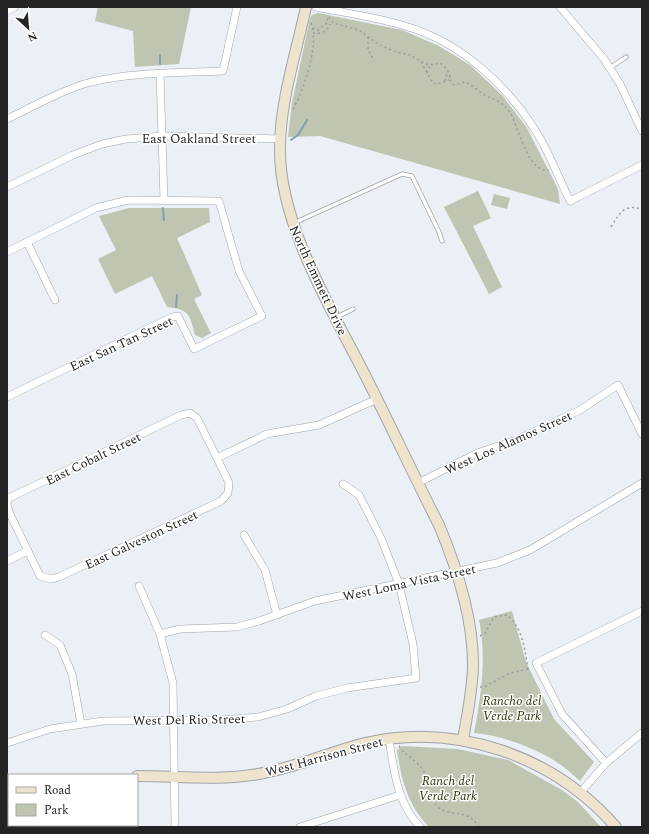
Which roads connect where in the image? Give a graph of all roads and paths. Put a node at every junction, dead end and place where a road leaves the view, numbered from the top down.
1 (15, 7) edge
2 (237, 7) edge
3 (306, 7) edge
4 (316, 7) edge
5 (560, 7) edge
6 (7, 11) edge
7 (329, 13) junction
8 (303, 20) junction
9 (327, 23) junction
10 (331, 23) junction
11 (313, 28) junction
12 (318, 30) junction
13 (313, 34) junction
14 (317, 34) junction
15 (368, 37) junction
16 (626, 57) dead end
17 (374, 61) dead end
18 (421, 62) junction
19 (430, 66) junction
20 (610, 68) junction
21 (427, 72) junction
22 (160, 74) junction
23 (447, 74) junction
24 (450, 80) junction
25 (444, 81) junction
26 (291, 112) dead end
27 (7, 119) edge
28 (642, 131) edge
29 (163, 136) junction
30 (280, 139) junction
31 (642, 165) edge
32 (554, 168) junction
33 (7, 187) edge
34 (164, 200) junction
35 (642, 208) edge
36 (293, 224) junction
37 (611, 227) dead end
38 (442, 241) dead end
39 (27, 242) junction
40 (7, 252) edge
41 (55, 300) dead end
42 (353, 309) dead end
43 (336, 318) junction
44 (7, 397) edge
45 (377, 399) junction
46 (642, 434) edge
47 (217, 458) junction
48 (418, 483) junction
49 (642, 483) edge
50 (343, 484) dead end
51 (244, 535) dead end
52 (27, 551) junction
53 (7, 561) edge
54 (456, 572) junction
55 (399, 584) junction
56 (140, 586) dead end
57 (642, 611) edge
58 (277, 614) junction
59 (160, 634) junction
60 (45, 635) dead end
61 (472, 641) junction
62 (537, 665) junction
63 (528, 670) junction
64 (471, 688) junction
65 (175, 720) junction
66 (81, 724) junction
67 (642, 733) edge
68 (393, 739) junction
69 (463, 740) junction
70 (7, 743) edge
71 (606, 763) junction
72 (138, 776) edge
73 (174, 776) junction
74 (580, 793) junction
75 (400, 795) junction
76 (175, 827) edge
77 (300, 827) edge
78 (420, 827) edge
79 (479, 827) edge
80 (616, 827) edge

1 - 6 street
2 - 22 street
3 - 8 street, North Emmett Drive
4 - 7 street
5 - 20 street
7 - 9 path
7 - 10 path
7 - 32 street
8 - 11 path
8 - 30 street, North Emmett Drive
9 - 10 path
9 - 12 path
10 - 14 path
10 - 15 path
11 - 12 path
11 - 13 path
12 - 14 path
13 - 14 path
13 - 26 path
15 - 17 path
15 - 18 path
16 - 20 lane
18 - 19 path
18 - 21 path
19 - 21 path
19 - 23 path
20 - 28 street
21 - 25 path
22 - 27 street
22 - 29 street
23 - 24 path
23 - 25 path
24 - 25 path
24 - 32 path
29 - 30 street, East Oakland Street
29 - 33 street, East Oakland Street
29 - 34 street
30 - 36 street, North Emmett Drive
31 - 32 street
34 - 39 street
34 - 44 street, East San Tan Street
35 - 37 path
36 - 38 lane
36 - 43 street, North Emmett Drive
39 - 40 street
39 - 41 street
42 - 43 lane
43 - 45 street, North Emmett Drive
45 - 47 street
45 - 48 street, North Emmett Drive
46 - 48 street, West Los Alamos Street
47 - 52 street, East Galveston Street
47 - 52 street, East Cobalt Street
48 - 54 street, North Emmett Drive
49 - 54 street, West Loma Vista Street
50 - 55 street
51 - 58 street
52 - 53 street
54 - 55 street, West Loma Vista Street
54 - 61 street, North Emmett Drive
55 - 58 street, West Loma Vista Street
55 - 65 street, West Del Rio Street
56 - 59 street
57 - 62 street
58 - 59 street, West Loma Vista Street
59 - 65 street
60 - 66 street
61 - 63 path
61 - 64 street, North Emmett Drive
62 - 63 path
62 - 71 street
63 - 64 path
64 - 69 street, North Emmett Drive
65 - 66 street, West Del Rio Street
65 - 73 street
66 - 70 street, West Del Rio Street
67 - 71 street
68 - 69 street, West Harrison Street
68 - 73 street, West Harrison Street
68 - 75 street
68 - 79 path
69 - 74 street, West Harrison Street
71 - 74 street
72 - 73 street, West Harrison Street
73 - 76 street
74 - 80 street, West Harrison Street
75 - 77 street
75 - 78 street

